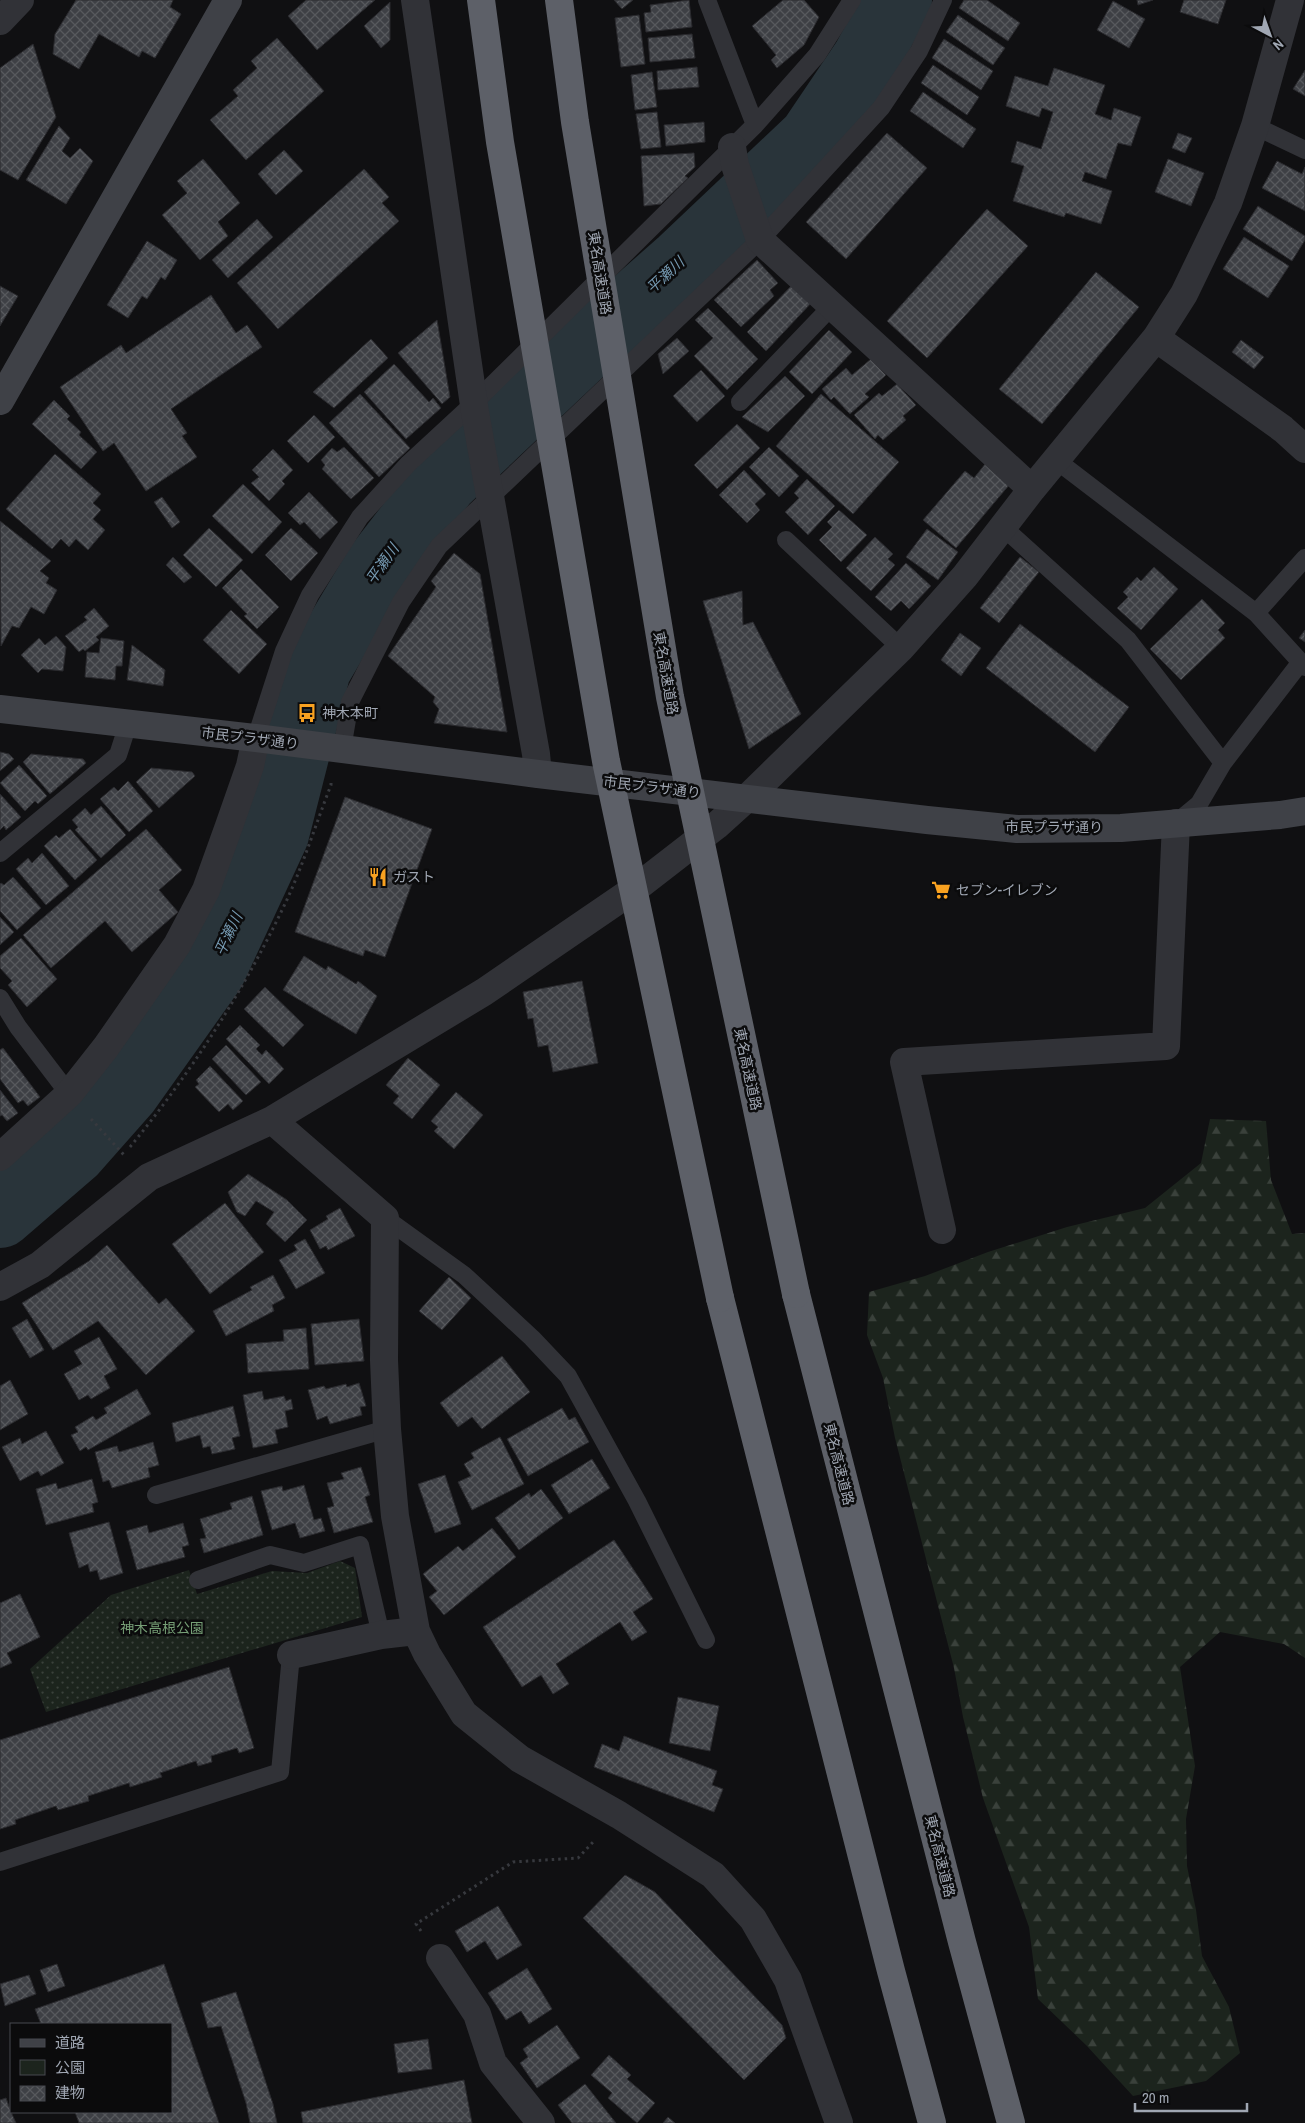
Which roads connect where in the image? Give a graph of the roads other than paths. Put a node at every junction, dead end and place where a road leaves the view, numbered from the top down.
1 (20, 0) edge
2 (228, 0) edge
3 (415, 0) edge
4 (481, 0) edge
5 (558, 0) edge
6 (707, 0) edge
7 (852, 0) edge
8 (943, 0) edge
9 (1290, 0) edge
10 (0, 21) edge
11 (755, 125) junction
12 (1255, 126) junction
13 (1305, 150) edge
14 (734, 156) junction
15 (760, 240) junction
16 (832, 306) junction
17 (1156, 338) junction
18 (0, 401) edge
19 (740, 402) dead end
20 (474, 408) junction
21 (1305, 448) edge
22 (1056, 460) junction
23 (1032, 489) junction
24 (491, 498) junction
25 (1004, 528) junction
26 (786, 540) dead end
27 (1305, 558) edge
28 (1256, 613) junction
29 (901, 648) junction
30 (1302, 665) edge
31 (0, 709) edge
32 (128, 724) junction
33 (262, 739) junction
34 (337, 748) junction
35 (1223, 763) junction
36 (538, 774) junction
37 (748, 798) junction
38 (1305, 811) edge
39 (1176, 823) junction
40 (0, 853) edge
41 (0, 998) edge
42 (78, 1104) junction
43 (272, 1120) junction
44 (0, 1156) edge
45 (385, 1218) junction
46 (942, 1230) dead end
47 (0, 1287) edge
48 (387, 1429) junction
49 (156, 1495) dead end
50 (198, 1580) dead end
51 (416, 1631) junction
52 (381, 1635) junction
53 (706, 1640) dead end
54 (291, 1655) joint
55 (0, 1862) edge
56 (440, 1958) road end
57 (541, 2123) edge
58 (839, 2123) edge
59 (932, 2123) edge
60 (1011, 2123) edge

1 - 10 street
2 - 18 street
3 - 20 street
4 - 59 highway, bridge
5 - 60 highway, 東名高速道路, bridge
6 - 11 lane
7 - 11 lane
8 - 15 lane
9 - 12 street
11 - 14 lane
12 - 13 lane
12 - 17 street
14 - 15 street
14 - 20 lane
15 - 16 street
15 - 24 lane
16 - 19 lane
16 - 23 street
17 - 21 street
17 - 22 street
20 - 24 street
20 - 33 lane
22 - 23 street
22 - 28 lane
23 - 25 street
24 - 34 lane
24 - 36 street
25 - 29 street
25 - 35 lane
26 - 29 lane
27 - 28 lane
28 - 30 lane
29 - 37 street
30 - 35 lane
31 - 32 street, 市民プラザ通り
32 - 33 street, 市民プラザ通り
32 - 40 lane
33 - 34 street, 市民プラザ通り
33 - 42 street
34 - 36 street, 市民プラザ通り
35 - 39 lane
36 - 37 street, 市民プラザ通り
37 - 39 street, 市民プラザ通り
37 - 43 street
38 - 39 street, 市民プラザ通り
39 - 46 street
41 - 42 lane
42 - 44 street
43 - 45 street
43 - 47 street
45 - 48 street
45 - 53 lane
48 - 49 lane
48 - 51 street
50 - 52 lane
51 - 52 street
51 - 58 street
52 - 54 street
54 - 55 lane
56 - 57 street

